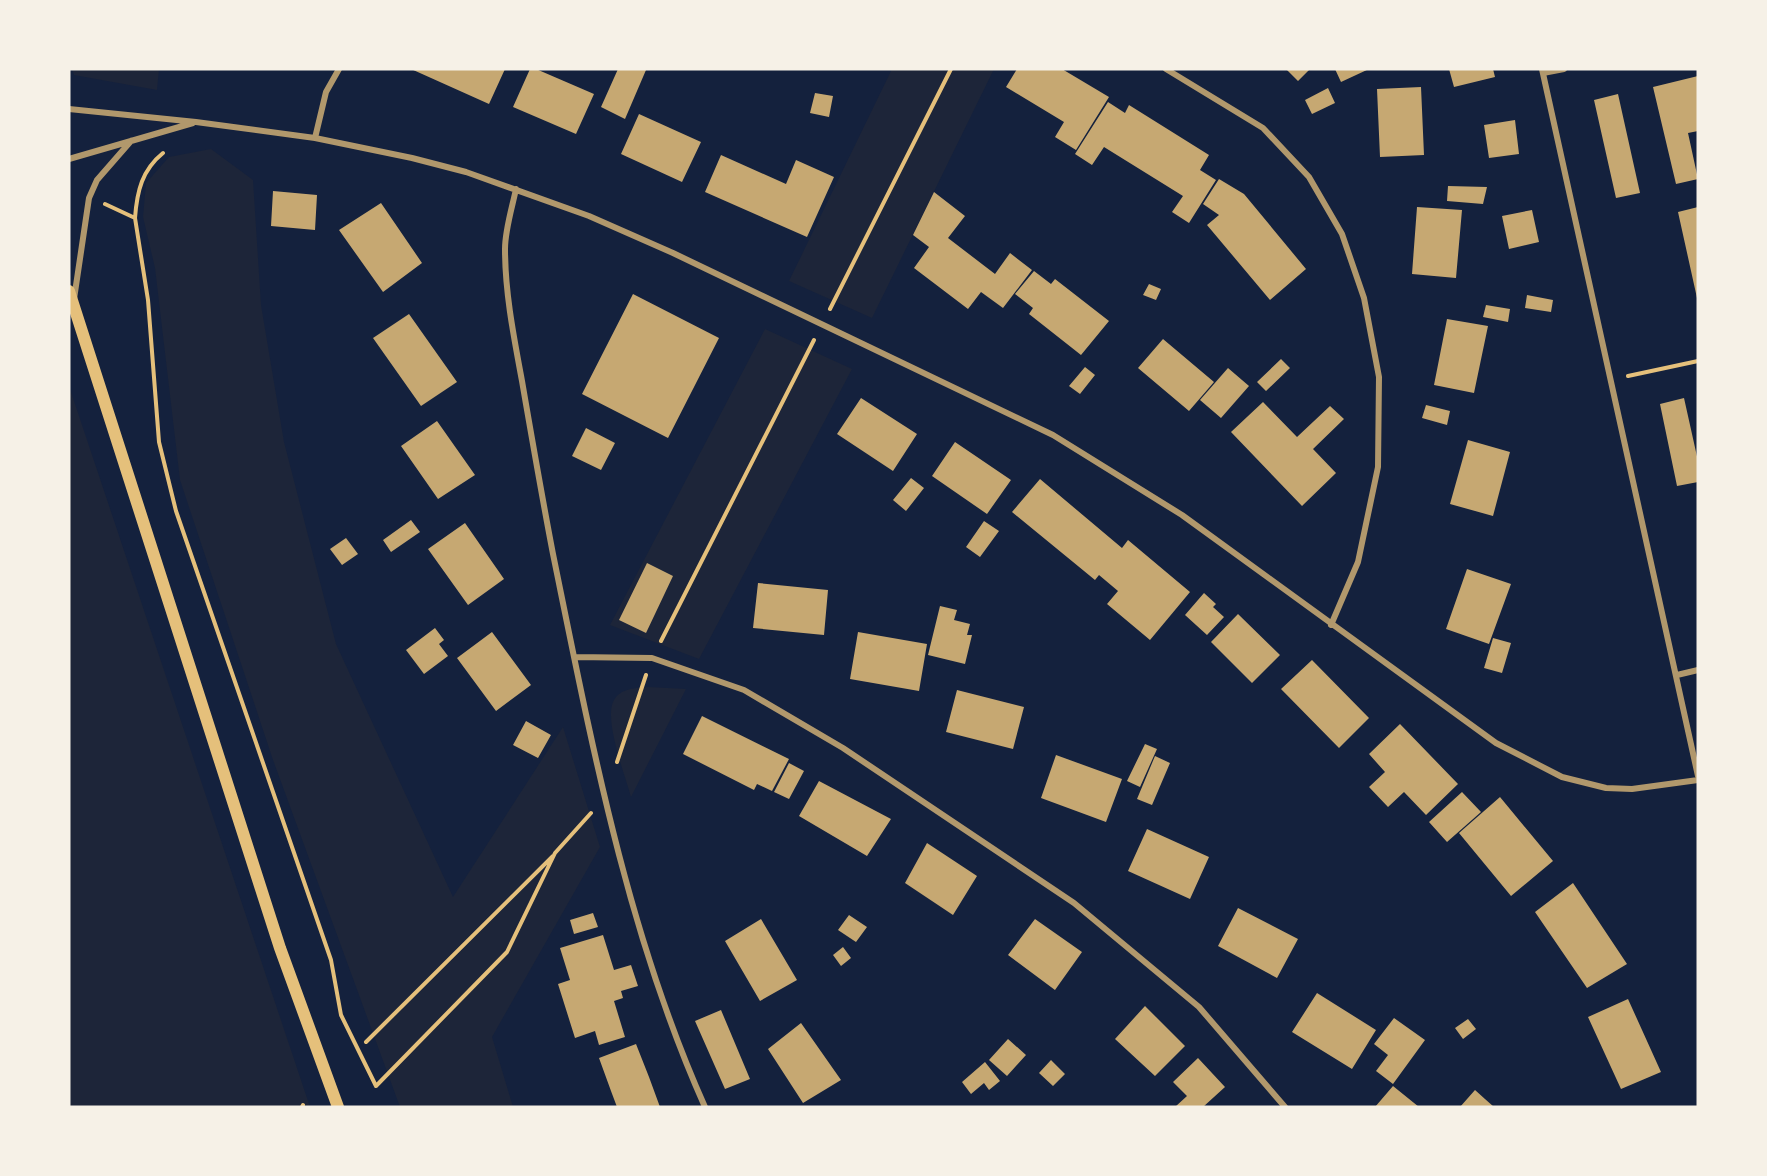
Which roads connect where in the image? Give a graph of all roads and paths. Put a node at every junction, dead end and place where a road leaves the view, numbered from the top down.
1 (339, 69) edge
2 (951, 69) edge
3 (1166, 69) edge
4 (1564, 69) edge
5 (1542, 71) edge
6 (69, 109) edge
7 (196, 122) junction
8 (315, 138) junction
9 (131, 141) junction
10 (168, 149) dead end
11 (69, 159) edge
12 (97, 180) junction
13 (516, 189) junction
14 (135, 218) junction
15 (69, 291) edge
16 (74, 304) junction
17 (822, 325) junction
18 (1698, 361) edge
19 (1639, 374) dead end
20 (1331, 625) junction
21 (574, 657) junction
22 (652, 658) junction
23 (1698, 670) edge
24 (1677, 675) junction
25 (1698, 778) edge
26 (606, 796) junction
27 (555, 853) junction
28 (366, 1042) dead end
29 (338, 1107) edge
30 (705, 1107) edge
31 (1285, 1107) edge

1 - 8 street
2 - 17 path
3 - 20 street
4 - 5 street
5 - 24 street
6 - 7 street
7 - 8 street
7 - 9 street
8 - 13 street
9 - 11 street
9 - 12 street
10 - 14 path
12 - 14 path
12 - 16 street
13 - 17 street
13 - 21 street
14 - 27 path
15 - 16 main road
16 - 29 main road
17 - 20 street
17 - 22 path
18 - 19 path
20 - 25 street
21 - 22 street
21 - 26 street
22 - 26 path
22 - 31 street
23 - 24 street
24 - 25 street
26 - 27 path
26 - 30 street
27 - 28 path

